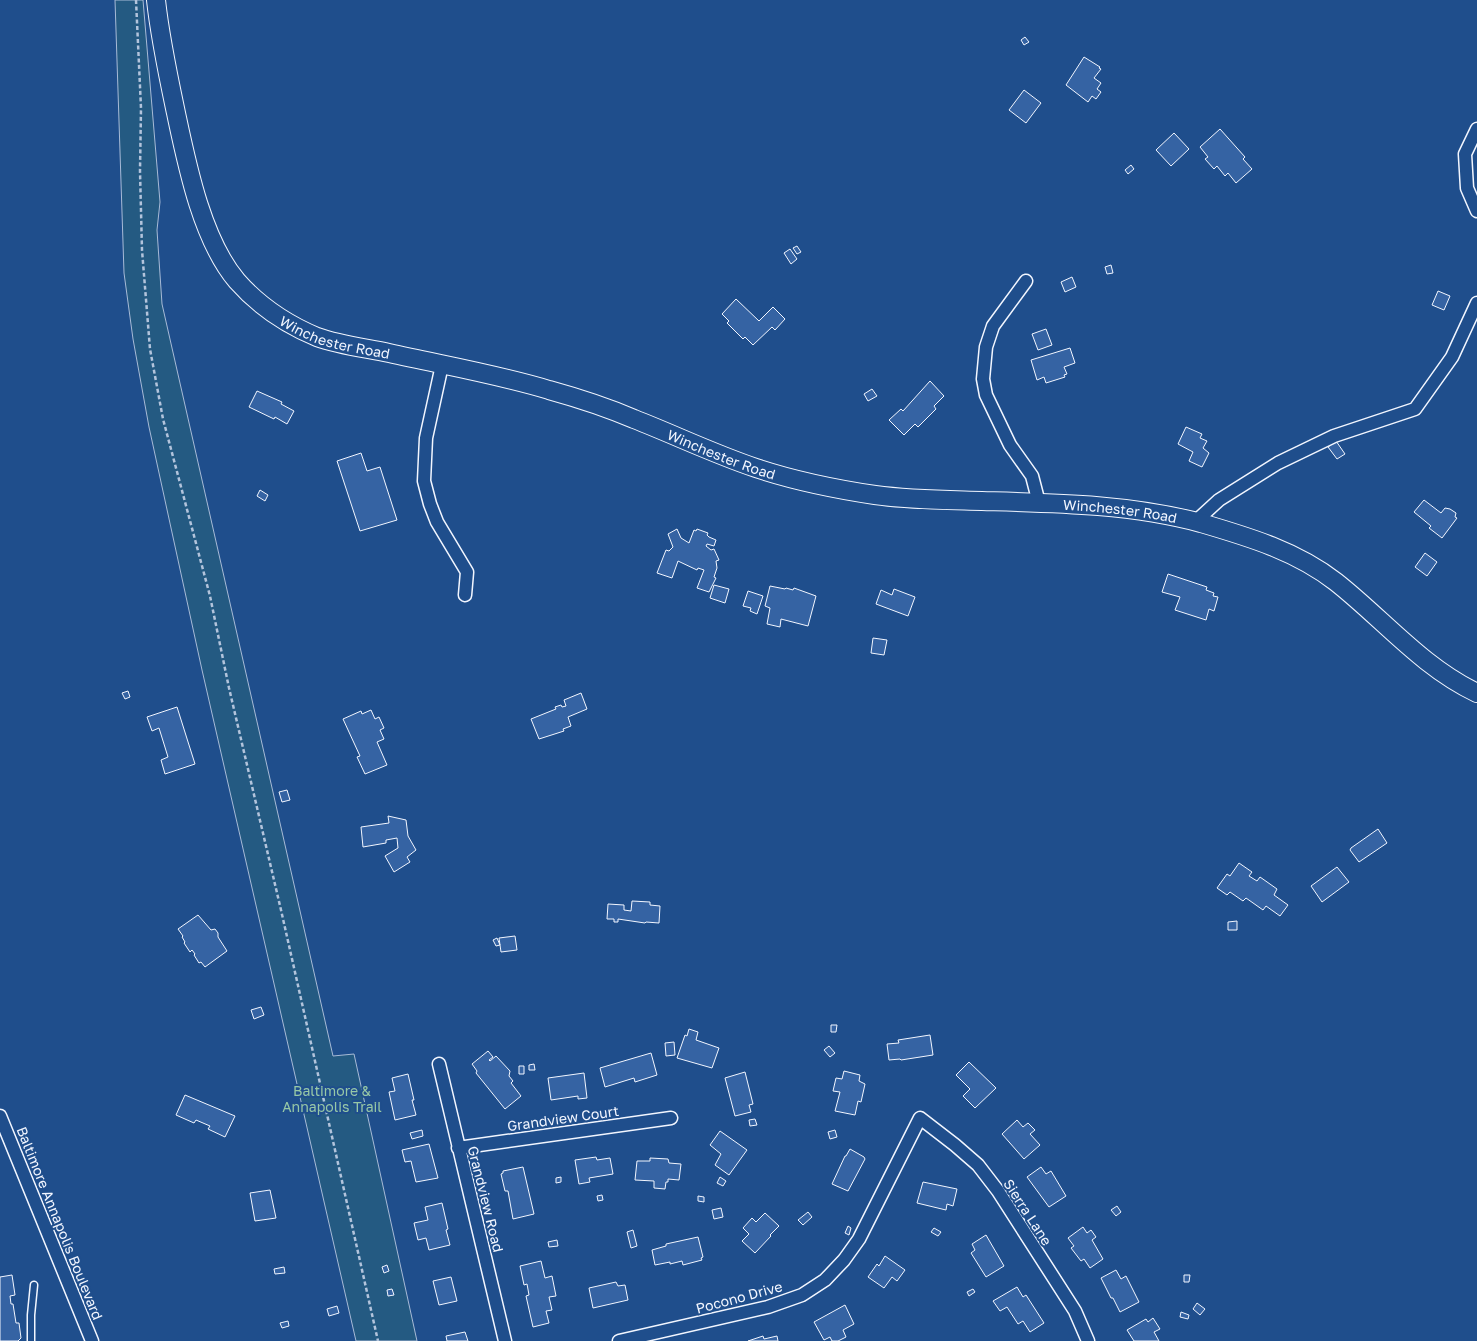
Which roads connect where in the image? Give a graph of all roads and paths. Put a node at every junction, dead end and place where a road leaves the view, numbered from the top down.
1 (136, 0) edge
2 (156, 0) edge
3 (1477, 129) edge
4 (1477, 211) edge
5 (1026, 281) dead end
6 (1477, 303) edge
7 (442, 365) junction
8 (1039, 503) junction
9 (1195, 522) junction
10 (465, 595) dead end
11 (1477, 693) edge
12 (439, 1064) dead end
13 (0, 1116) edge
14 (671, 1118) dead end
15 (920, 1118) joint
16 (458, 1148) junction
17 (34, 1285) dead end
18 (31, 1341) edge
19 (92, 1341) edge
20 (378, 1341) edge
21 (505, 1341) edge
22 (619, 1341) edge
23 (1088, 1341) edge

1 - 20 path
2 - 7 street, Winchester Road
3 - 4 street
5 - 8 street
6 - 9 street
7 - 8 street, Winchester Road
7 - 10 street
8 - 9 street, Winchester Road
9 - 11 street, Winchester Road
12 - 16 street, Grandview Road
13 - 19 street, Baltimore Annapolis Boulevard
14 - 16 street, Grandview Court
15 - 22 street, Pocono Drive
15 - 23 street, Sierra Lane
16 - 21 street, Grandview Road
17 - 18 lane

